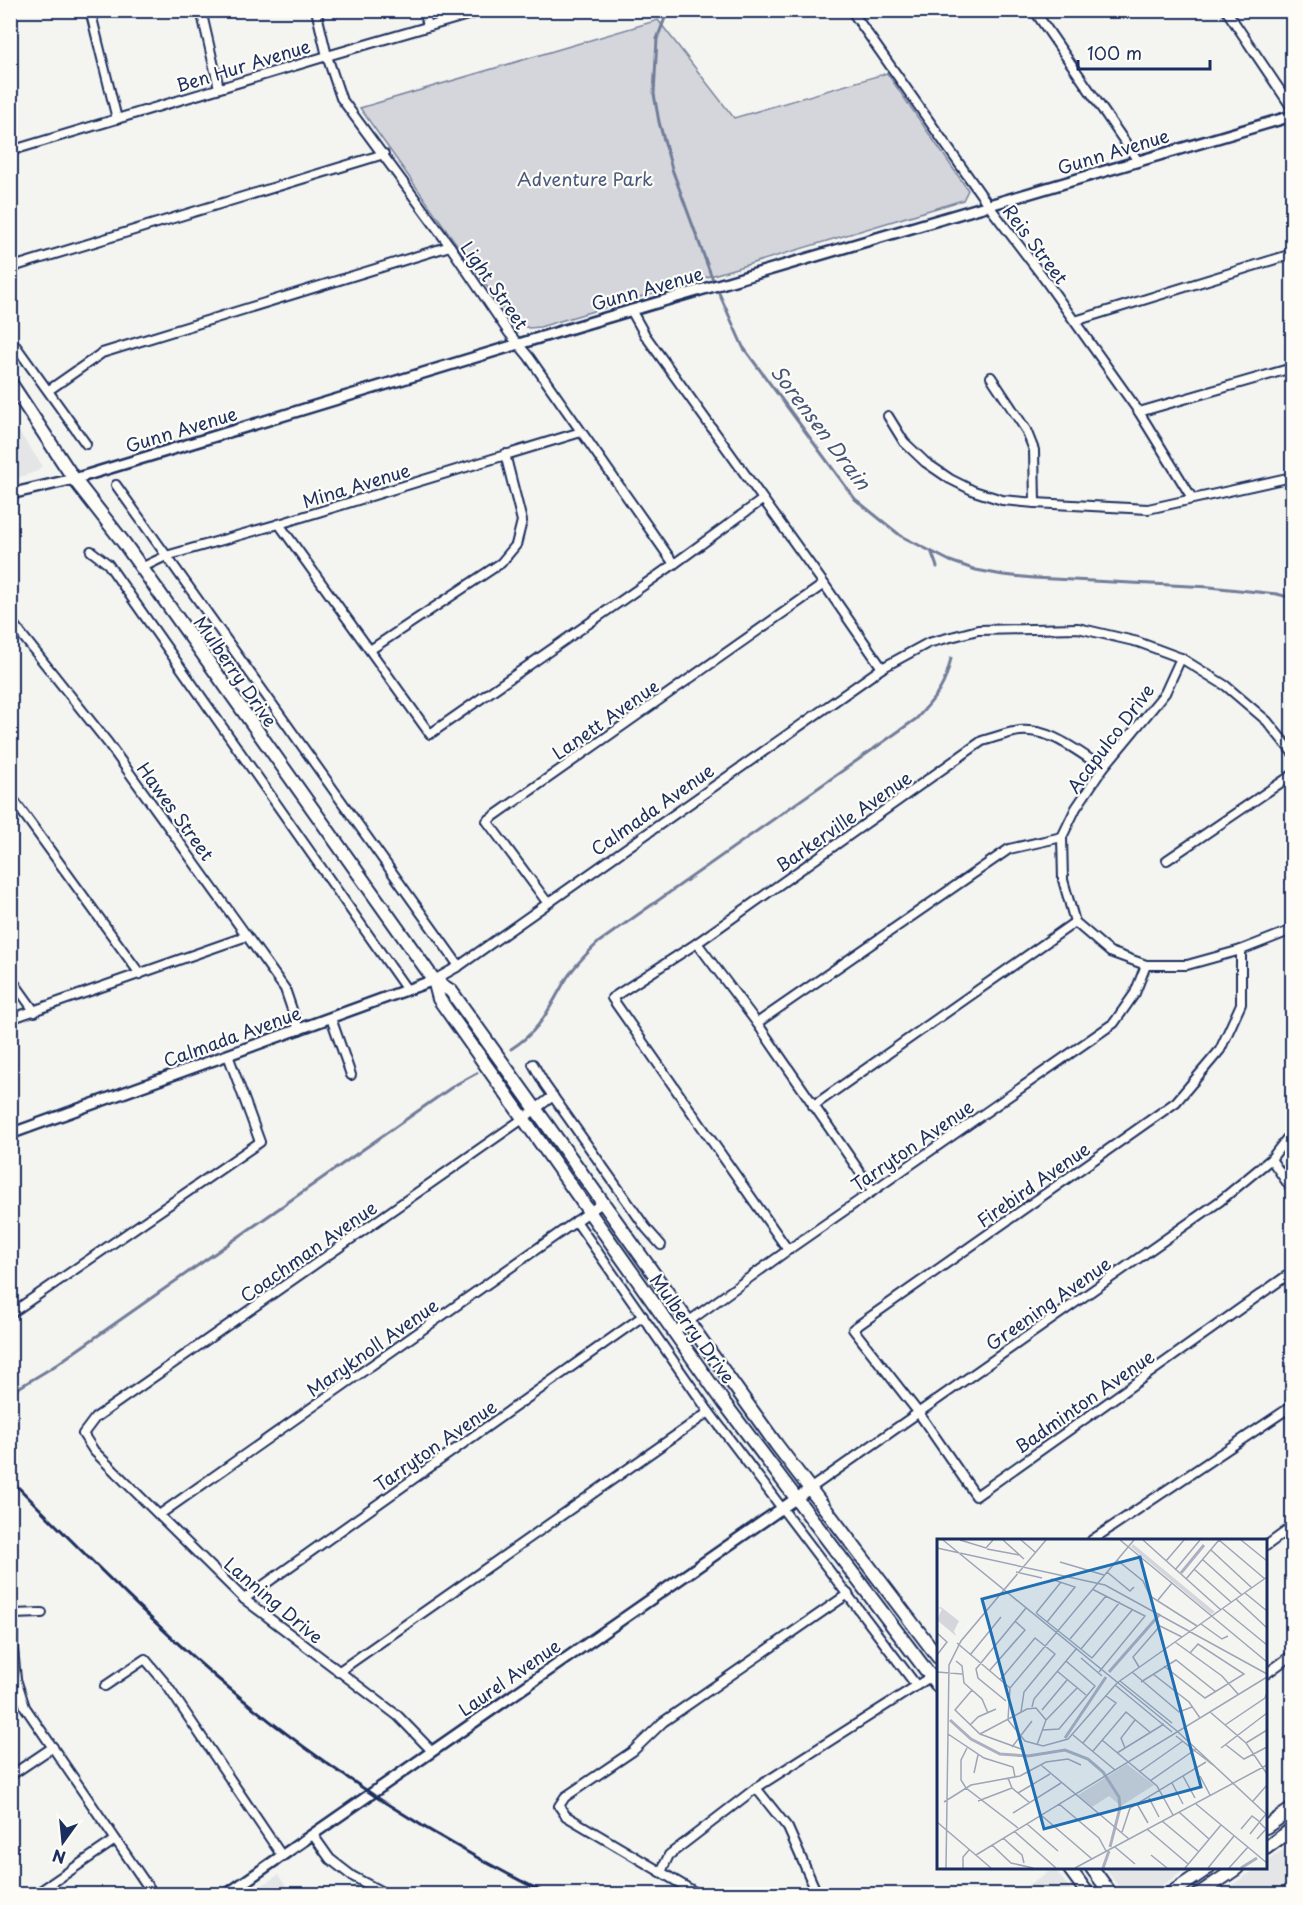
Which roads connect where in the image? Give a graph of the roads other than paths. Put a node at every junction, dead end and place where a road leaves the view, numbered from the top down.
1 (90, 10) edge
2 (201, 10) edge
3 (316, 10) edge
4 (424, 10) edge
5 (484, 10) edge
6 (851, 10) edge
7 (1034, 10) edge
8 (1226, 10) edge
9 (428, 26) junction
10 (327, 56) junction
11 (219, 88) junction
12 (1293, 108) edge
13 (1293, 116) edge
14 (117, 119) junction
15 (10, 151) edge
16 (384, 154) junction
17 (1137, 161) junction
18 (989, 206) junction
19 (450, 246) junction
20 (1293, 254) edge
21 (10, 271) edge
22 (631, 310) junction
23 (1075, 321) junction
24 (10, 338) edge
25 (518, 344) junction
26 (1293, 368) edge
27 (991, 377) dead end
28 (10, 382) edge
29 (49, 390) junction
30 (1139, 412) junction
31 (888, 416) dead end
32 (582, 432) junction
33 (86, 444) dead end
34 (505, 454) junction
35 (1293, 477) edge
36 (74, 478) junction
37 (116, 485) dead end
38 (10, 494) edge
39 (1192, 498) junction
40 (762, 500) junction
41 (1035, 503) junction
42 (279, 524) junction
43 (91, 551) dead end
44 (166, 556) junction
45 (674, 564) junction
46 (141, 568) junction
47 (824, 584) junction
48 (10, 620) edge
49 (370, 650) junction
50 (1181, 658) junction
51 (882, 668) junction
52 (1293, 752) edge
53 (1103, 768) junction
54 (1293, 775) edge
55 (10, 795) edge
56 (1062, 837) junction
57 (1167, 860) dead end
58 (547, 902) junction
59 (1075, 922) junction
60 (1293, 930) edge
61 (247, 936) junction
62 (697, 943) junction
63 (1241, 950) junction
64 (1146, 965) junction
65 (459, 966) junction
66 (140, 974) junction
67 (10, 977) edge
68 (434, 980) junction
69 (407, 990) junction
70 (35, 1011) junction
71 (331, 1018) junction
72 (10, 1019) edge
73 (757, 1023) junction
74 (299, 1030) junction
75 (228, 1055) junction
76 (533, 1065) dead end
77 (351, 1075) dead end
78 (553, 1096) junction
79 (813, 1106) junction
80 (536, 1110) junction
81 (524, 1118) junction
82 (1293, 1132) edge
83 (10, 1134) edge
84 (1271, 1159) junction
85 (1293, 1190) edge
86 (873, 1191) junction
87 (602, 1203) junction
88 (589, 1212) junction
89 (576, 1221) junction
90 (661, 1245) dead end
91 (788, 1250) junction
92 (1293, 1272) edge
93 (10, 1314) edge
94 (643, 1316) junction
95 (689, 1323) junction
96 (674, 1332) junction
97 (1293, 1406) edge
98 (710, 1412) junction
99 (918, 1412) junction
100 (83, 1434) joint
101 (811, 1488) junction
102 (796, 1497) junction
103 (782, 1507) junction
104 (159, 1515) junction
105 (1293, 1527) edge
106 (1094, 1539) edge
107 (1267, 1545) edge
108 (848, 1594) junction
109 (244, 1599) junction
110 (10, 1601) edge
111 (42, 1613) dead end
112 (13, 1614) junction
113 (12, 1648) edge
114 (937, 1655) edge
115 (1293, 1655) edge
116 (338, 1672) junction
117 (1267, 1673) edge
118 (936, 1678) edge
119 (916, 1685) junction
120 (105, 1686) dead end
121 (53, 1747) junction
122 (432, 1751) junction
123 (10, 1776) edge
124 (756, 1788) junction
125 (1293, 1809) edge
126 (1267, 1826) edge
127 (1293, 1829) edge
128 (313, 1835) junction
129 (115, 1840) junction
130 (1267, 1847) edge
131 (282, 1856) junction
132 (1070, 1869) edge
133 (1093, 1869) edge
134 (1207, 1869) edge
135 (1236, 1869) edge
136 (661, 1872) junction
137 (815, 1889) dead end
138 (36, 1894) edge
139 (153, 1894) edge
140 (227, 1894) edge
141 (386, 1894) edge
142 (698, 1894) edge
143 (1088, 1894) edge
144 (1111, 1894) edge
145 (1170, 1894) edge
146 (1199, 1894) edge

1 - 14 street
2 - 11 street
3 - 10 street, Light Street
4 - 9 street
5 - 9 street, Ben Hur Avenue
6 - 18 street, Reis Street
7 - 17 street
8 - 12 street
9 - 10 street, Ben Hur Avenue
10 - 11 street, Ben Hur Avenue
10 - 16 street, Light Street
11 - 14 street, Ben Hur Avenue
13 - 17 street, Gunn Avenue
14 - 15 street, Ben Hur Avenue
16 - 19 street, Light Street
16 - 21 street
17 - 18 street, Gunn Avenue
18 - 22 street, Gunn Avenue
18 - 23 street, Reis Street
19 - 25 street, Light Street
19 - 29 street
20 - 23 street
22 - 25 street, Gunn Avenue
22 - 40 street
23 - 30 street, Reis Street
24 - 29 street
25 - 32 street, Light Street
25 - 36 street, Gunn Avenue
26 - 30 street
27 - 41 street
28 - 36 main road, Mulberry Drive
29 - 33 street
30 - 39 street, Reis Street
31 - 41 street
32 - 34 street, Mina Avenue
32 - 45 street, Light Street
34 - 42 street, Mina Avenue
34 - 49 street
35 - 39 street
36 - 38 street, Gunn Avenue
36 - 46 main road, Mulberry Drive
37 - 44 street, Mulberry Drive
39 - 41 street
40 - 45 street
40 - 47 street
42 - 44 street, Mina Avenue
42 - 49 street
43 - 69 street
44 - 46 street, Mina Avenue
44 - 65 street, Mulberry Drive
45 - 49 street
46 - 68 main road, Mulberry Drive
47 - 51 street
47 - 58 street, Lanett Avenue
48 - 61 street, Hawes Street
50 - 51 street, Calmada Avenue
50 - 52 street, Calmada Avenue
50 - 53 street, Acapulco Drive
51 - 58 street, Calmada Avenue
53 - 56 street, Acapulco Drive
53 - 62 street, Barkerville Avenue
54 - 57 street
55 - 66 street
56 - 59 street, Acapulco Drive
56 - 73 street
58 - 65 street, Calmada Avenue
59 - 64 street
59 - 79 street
60 - 63 street
61 - 66 street
61 - 74 street, Hawes Street
62 - 73 street
62 - 91 street, Barkerville Avenue
63 - 64 street
63 - 99 street, Firebird Avenue
64 - 86 street, Tarryton Avenue
65 - 68 street, Calmada Avenue
66 - 70 street
67 - 70 street
68 - 69 street, Calmada Avenue
68 - 80 main road, Mulberry Drive
68 - 81 main road, Mulberry Drive
69 - 71 street, Calmada Avenue
70 - 72 street
71 - 74 street, Calmada Avenue
71 - 77 street
73 - 79 street
74 - 75 street, Calmada Avenue
75 - 83 street, Calmada Avenue
75 - 93 street
76 - 78 street
78 - 80 street, Coachman Avenue
78 - 90 street
79 - 86 street
80 - 81 street, Coachman Avenue
80 - 87 main road, Mulberry Drive
81 - 88 main road, Mulberry Drive
81 - 100 street, Coachman Avenue
82 - 84 street, Greening Avenue
84 - 85 street
84 - 99 street, Greening Avenue
86 - 91 street, Tarryton Avenue
87 - 88 street, Maryknoll Avenue
87 - 95 main road, Mulberry Drive
88 - 89 street, Maryknoll Avenue
88 - 96 main road, Mulberry Drive
89 - 94 street
89 - 104 street, Maryknoll Avenue
91 - 95 street, Tarryton Avenue
92 - 99 street, Badminton Avenue
94 - 98 street
94 - 109 street, Tarryton Avenue
95 - 96 street, Tarryton Avenue
95 - 101 main road, Mulberry Drive
96 - 102 main road, Mulberry Drive
97 - 106 street
98 - 103 street
98 - 116 street
99 - 101 street, Greening Avenue
100 - 104 street, Lanning Drive
101 - 102 street, Laurel Avenue
101 - 114 main road, Mulberry Drive
102 - 103 street, Laurel Avenue
102 - 118 main road, Mulberry Drive
103 - 108 street
103 - 122 street, Laurel Avenue
104 - 109 street, Lanning Drive
105 - 107 street
108 - 119 street
108 - 136 street
109 - 116 street, Lanning Drive
110 - 112 street
111 - 112 street
112 - 113 street
113 - 121 street
115 - 117 street
116 - 122 street, Lanning Drive
118 - 119 street
119 - 124 street
120 - 131 street
121 - 123 street
121 - 129 street
122 - 128 street, Laurel Avenue
124 - 136 street
124 - 137 street
125 - 126 main road
127 - 130 main road
128 - 131 street, Laurel Avenue
128 - 141 street
129 - 138 street
129 - 139 street
131 - 140 street, Laurel Avenue
132 - 143 main road
133 - 144 main road
134 - 145 main road
135 - 146 main road
136 - 142 street

